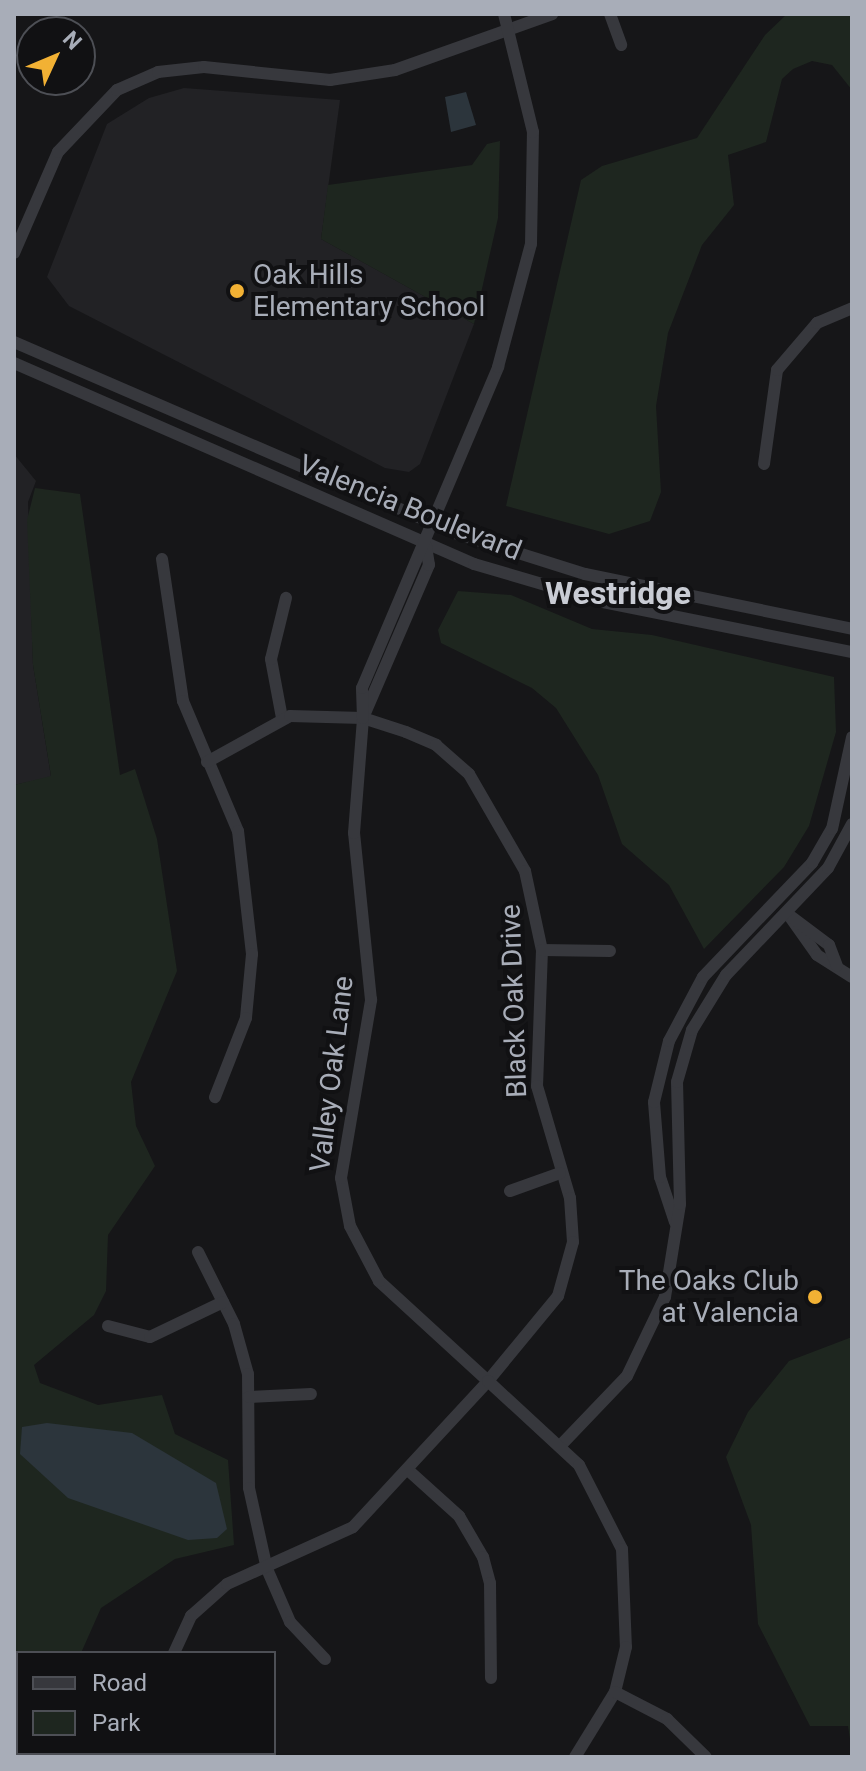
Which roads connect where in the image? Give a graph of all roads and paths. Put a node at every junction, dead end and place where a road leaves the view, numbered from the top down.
1 (504, 14) edge
2 (552, 14) edge
3 (610, 14) edge
4 (509, 29) junction
5 (621, 45) dead end
6 (14, 253) edge
7 (852, 308) edge
8 (14, 342) edge
9 (14, 363) edge
10 (764, 464) dead end
11 (434, 524) junction
12 (426, 546) junction
13 (162, 559) dead end
14 (286, 598) dead end
15 (852, 629) edge
16 (852, 652) edge
17 (282, 718) junction
18 (363, 718) junction
19 (852, 737) edge
20 (207, 762) junction
21 (852, 824) edge
22 (777, 903) junction
23 (788, 914) junction
24 (542, 950) junction
25 (610, 951) dead end
26 (852, 977) edge
27 (215, 1097) dead end
28 (560, 1173) junction
29 (510, 1191) dead end
30 (675, 1222) junction
31 (198, 1252) dead end
32 (223, 1302) junction
33 (108, 1326) dead end
34 (488, 1381) junction
35 (311, 1394) dead end
36 (249, 1397) junction
37 (561, 1445) junction
38 (408, 1470) junction
39 (267, 1569) junction
40 (175, 1651) edge
41 (325, 1659) dead end
42 (491, 1678) dead end
43 (615, 1692) junction
44 (575, 1757) edge
45 (706, 1757) edge

1 - 4 street
2 - 4 street
3 - 5 street
4 - 6 street
4 - 11 street
7 - 10 street
8 - 11 street, Valencia Boulevard
9 - 12 street, Valencia Boulevard
11 - 12 street
11 - 15 street, Valencia Boulevard
12 - 16 street, Valencia Boulevard
12 - 18 street, Valley Oak Lane
12 - 18 street, Valley Oak Lane
13 - 20 street
14 - 17 street
17 - 18 street
17 - 20 street
18 - 24 street, Black Oak Drive
18 - 34 street, Valley Oak Lane
19 - 22 street
20 - 27 street
21 - 23 street
22 - 23 street
22 - 30 street
23 - 26 street
23 - 30 street
24 - 25 street
24 - 28 street, Black Oak Drive
28 - 29 street
28 - 34 street, Black Oak Drive
30 - 37 street
31 - 32 street
32 - 33 street
32 - 36 street
34 - 37 street, Valley Oak Lane
34 - 38 street, Black Oak Drive
35 - 36 street
36 - 39 street
37 - 43 street, Valley Oak Lane
38 - 39 street, Black Oak Drive
38 - 42 street
39 - 40 street, Black Oak Drive
39 - 41 street
43 - 44 street
43 - 45 street

